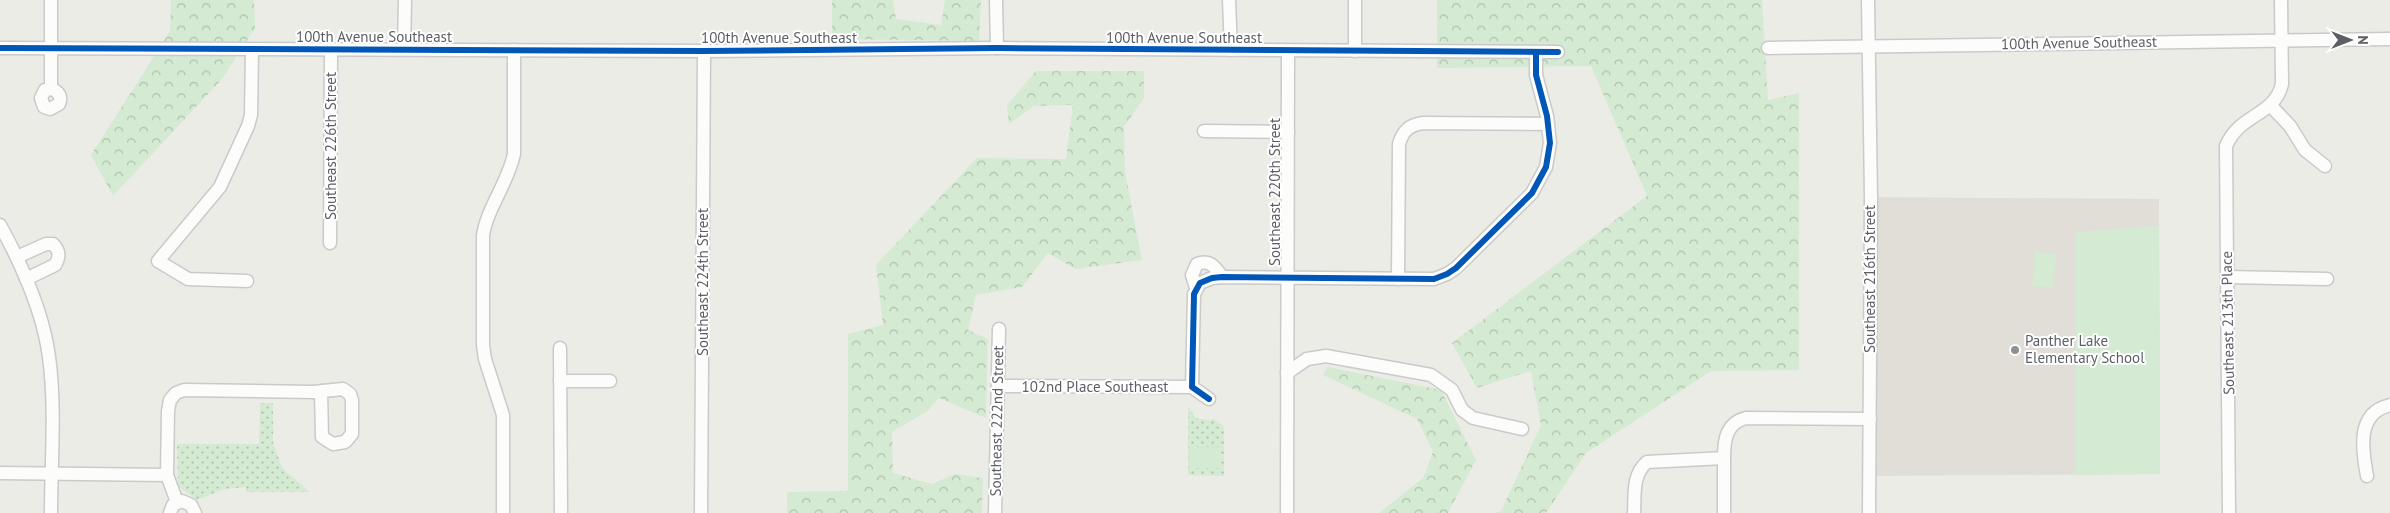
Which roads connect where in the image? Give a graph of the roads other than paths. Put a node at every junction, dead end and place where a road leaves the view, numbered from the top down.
1 (51, 0) edge
2 (405, 0) edge
3 (996, 0) edge
4 (1229, 0) edge
5 (1355, 0) edge
6 (1868, 0) edge
7 (2281, 0) edge
8 (2282, 40) junction
9 (2390, 40) edge
10 (1869, 45) junction
11 (0, 48) edge
12 (52, 48) junction
13 (997, 48) junction
14 (1768, 48) dead end
15 (252, 50) junction
16 (331, 50) junction
17 (404, 50) junction
18 (514, 50) junction
19 (1231, 50) junction
20 (704, 51) junction
21 (1288, 51) junction
22 (1354, 51) junction
23 (1536, 52) junction
24 (1558, 52) dead end
25 (51, 88) dead end
26 (2270, 106) junction
27 (1548, 124) junction
28 (1204, 131) dead end
29 (1288, 132) junction
30 (2325, 166) dead end
31 (1, 230) edge
32 (330, 243) dead end
33 (16, 258) junction
34 (1222, 276) junction
35 (2228, 277) junction
36 (1287, 278) junction
37 (26, 279) junction
38 (1398, 279) junction
39 (2326, 279) dead end
40 (247, 281) dead end
41 (1200, 284) junction
42 (999, 329) dead end
43 (560, 348) dead end
44 (1287, 373) junction
45 (560, 381) junction
46 (610, 381) dead end
47 (998, 386) junction
48 (1192, 387) junction
49 (321, 391) dead end
50 (1208, 400) dead end
51 (2390, 405) edge
52 (1870, 419) junction
53 (1522, 429) dead end
54 (1724, 458) junction
55 (0, 473) edge
56 (51, 474) junction
57 (167, 475) junction
58 (2367, 476) dead end
59 (174, 508) edge
60 (51, 513) edge
61 (195, 513) edge
62 (504, 513) edge
63 (561, 513) edge
64 (701, 513) edge
65 (995, 513) edge
66 (1287, 513) edge
67 (1634, 513) edge
68 (1724, 513) edge
69 (1869, 513) edge
70 (2229, 513) edge

1 - 12 street
2 - 17 street
3 - 13 street
4 - 19 street
5 - 22 street
6 - 10 street, Southeast 216th Street
7 - 8 street
8 - 9 street, 100th Avenue Southeast
8 - 10 street, 100th Avenue Southeast
8 - 26 street
10 - 14 street, 100th Avenue Southeast
10 - 52 street, Southeast 216th Street
11 - 12 street, 100th Avenue Southeast
12 - 15 street, 100th Avenue Southeast
12 - 25 street
13 - 19 street, 100th Avenue Southeast
13 - 20 street, 100th Avenue Southeast
15 - 16 street, 100th Avenue Southeast
15 - 40 street
16 - 17 street, 100th Avenue Southeast
16 - 32 street, Southeast 226th Street
17 - 18 street, 100th Avenue Southeast
18 - 20 street, 100th Avenue Southeast
18 - 62 street
19 - 21 street, 100th Avenue Southeast
20 - 64 street, Southeast 224th Street
21 - 22 street, 100th Avenue Southeast
21 - 29 street, Southeast 220th Street
22 - 23 street, 100th Avenue Southeast
23 - 24 street, 100th Avenue Southeast
23 - 27 street
26 - 30 street
26 - 35 street, Southeast 213th Place
27 - 38 street
27 - 38 street
28 - 29 street
29 - 36 street, Southeast 220th Street
31 - 33 street
33 - 37 street
33 - 37 street
34 - 36 street
34 - 41 street
34 - 41 street
35 - 39 street
35 - 70 street, Southeast 213th Place
36 - 38 street
36 - 44 street, Southeast 220th Street
37 - 56 street
41 - 48 street
42 - 47 street, Southeast 222nd Street
43 - 45 street
44 - 53 street
44 - 66 street, Southeast 220th Street
45 - 46 street
45 - 63 street
47 - 48 street, 102nd Place Southeast
47 - 65 street, Southeast 222nd Street
48 - 50 street
49 - 57 street
51 - 58 street
52 - 54 street
52 - 69 street, Southeast 216th Street
54 - 67 street
54 - 68 street
55 - 56 street
56 - 57 street
56 - 60 street
57 - 59 street
59 - 61 street

